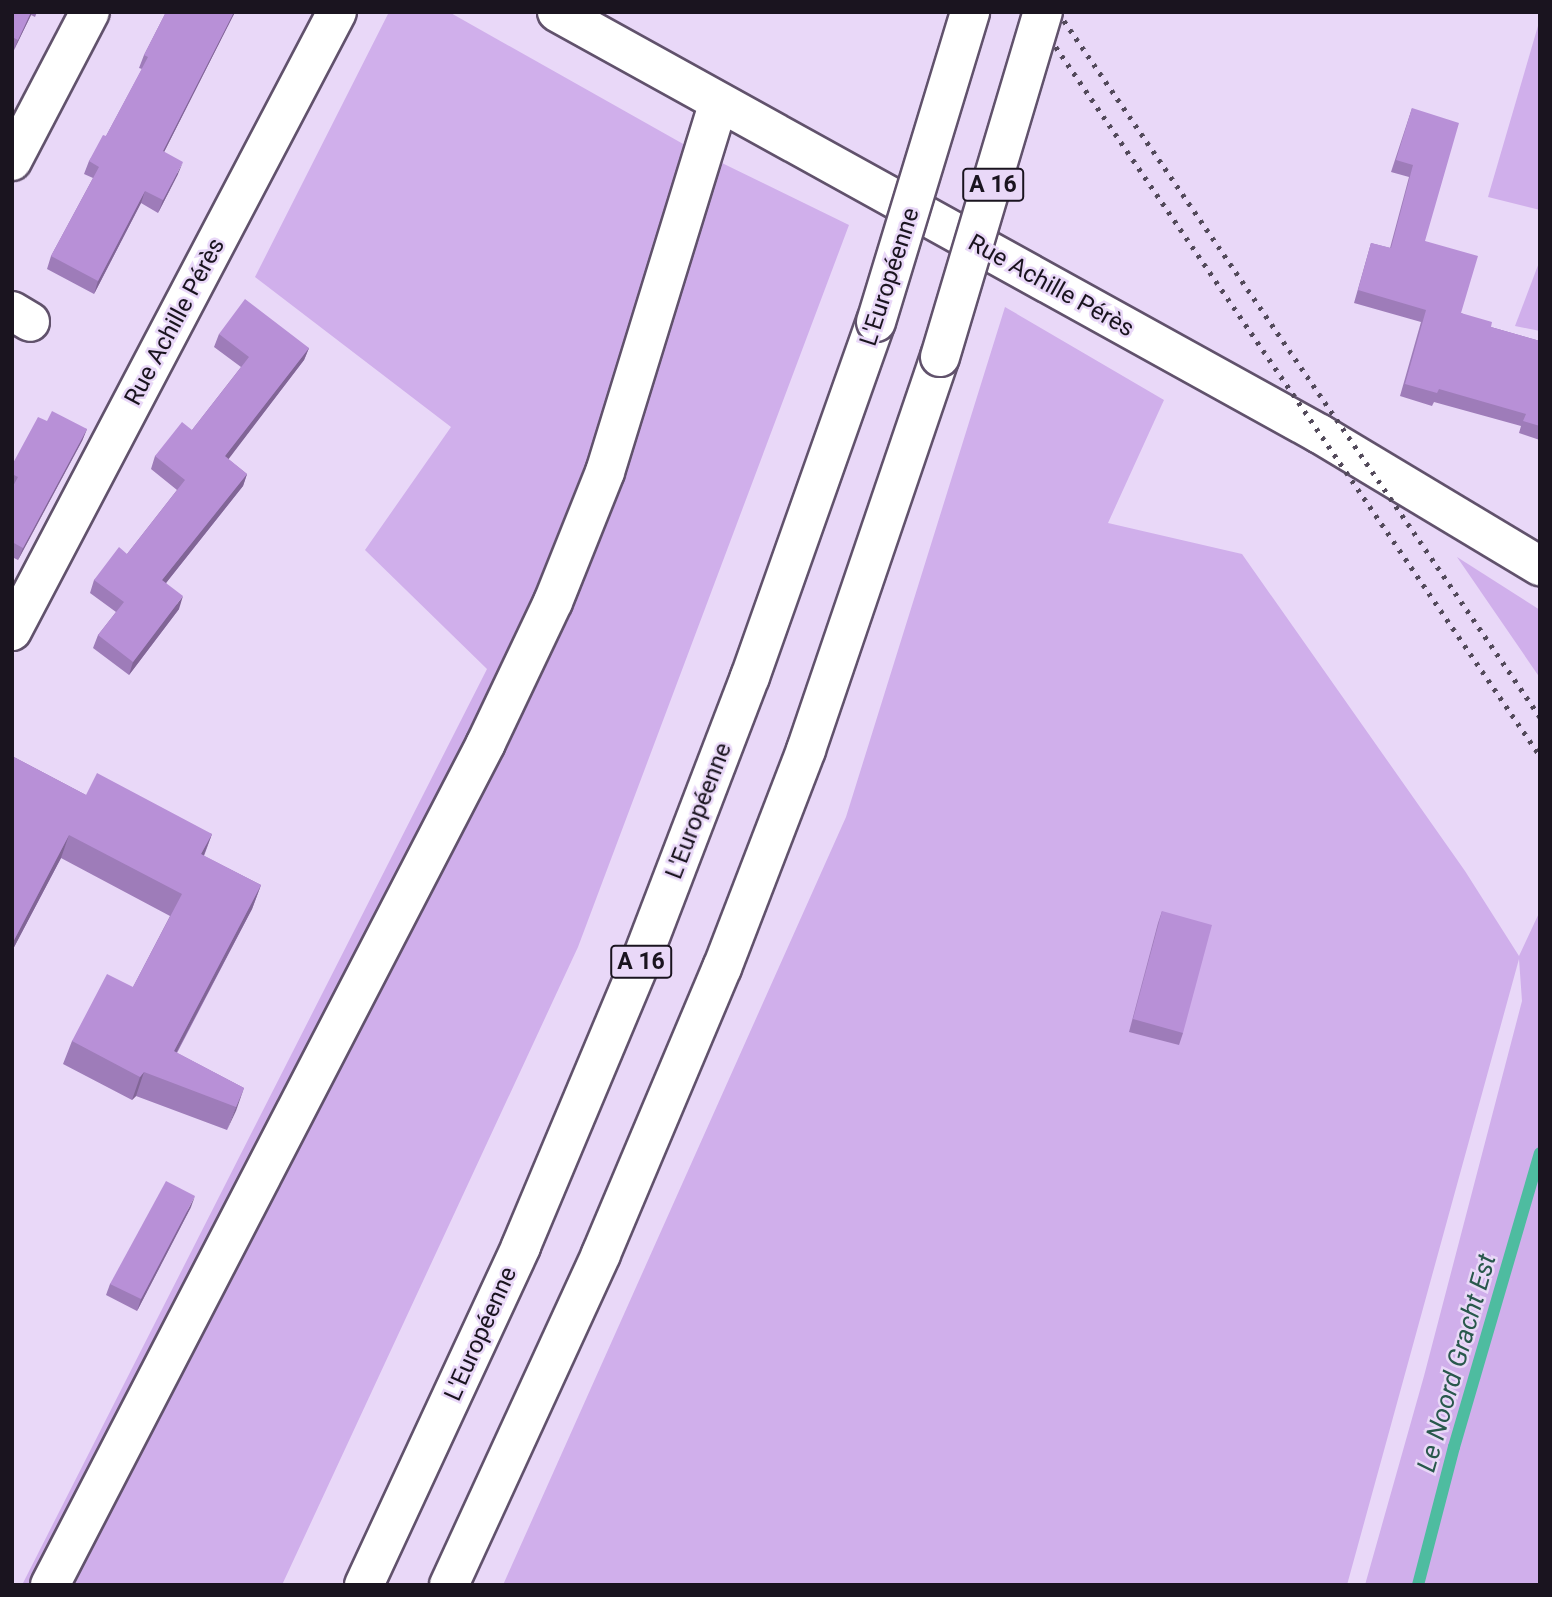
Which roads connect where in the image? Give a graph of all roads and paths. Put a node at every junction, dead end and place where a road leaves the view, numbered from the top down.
1 (90, 12) edge
2 (337, 12) edge
3 (557, 12) edge
4 (970, 12) edge
5 (1043, 12) edge
6 (719, 102) junction
7 (12, 161) edge
8 (1540, 566) edge
9 (12, 631) edge
10 (50, 1585) edge
11 (364, 1585) edge
12 (449, 1585) edge

1 - 7 main road
2 - 9 main road, Rue Achille Pérès
3 - 6 main road, Rue Achille Pérès
4 - 11 main road, L'Européenne / A 16, bridge
5 - 12 main road, A 16, bridge
6 - 8 main road, Rue Achille Pérès
6 - 10 main road

